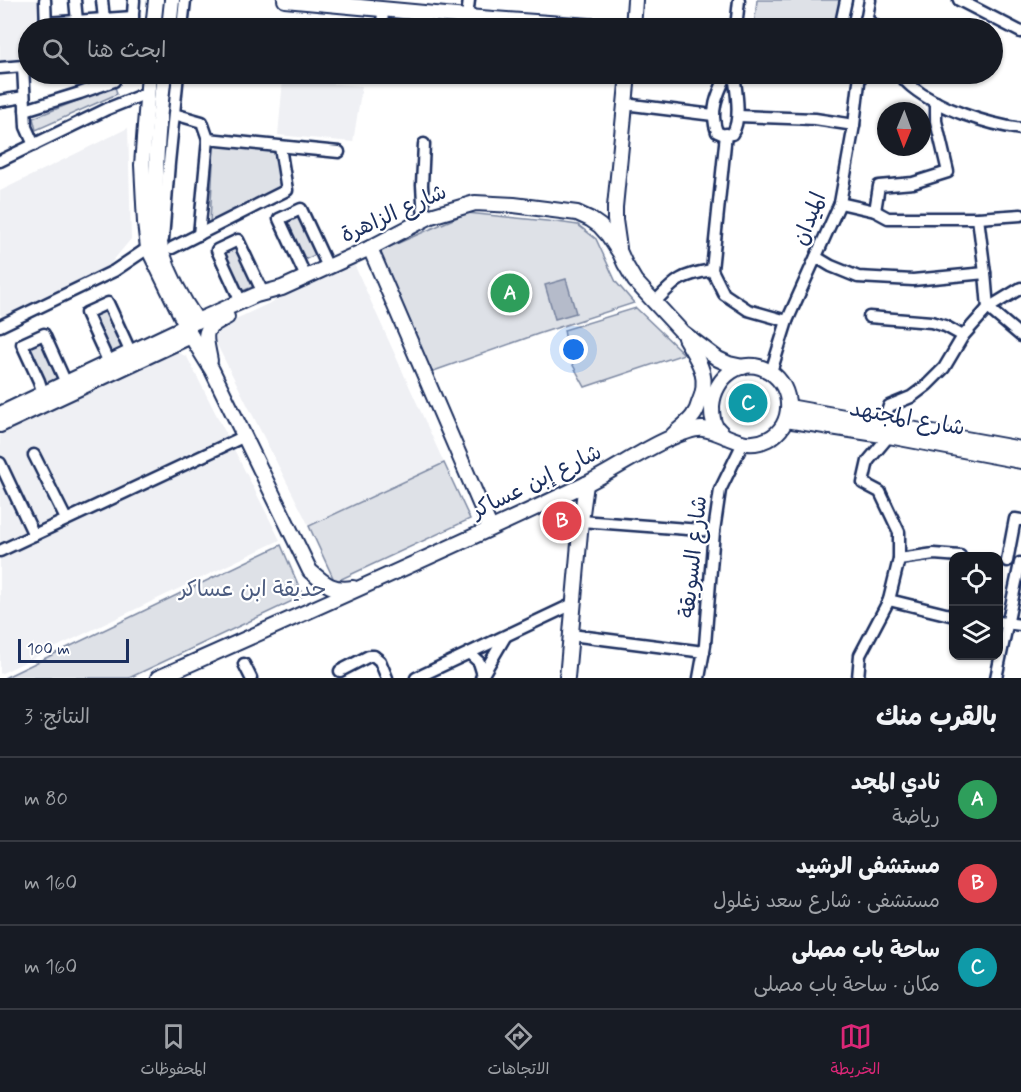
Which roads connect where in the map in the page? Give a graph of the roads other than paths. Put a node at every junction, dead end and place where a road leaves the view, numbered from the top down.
1 (45, 0) edge
2 (75, 0) edge
3 (102, 0) edge
4 (135, 0) edge
5 (156, 0) edge
6 (172, 0) edge
7 (185, 0) edge
8 (285, 0) edge
9 (469, 0) edge
10 (635, 0) edge
11 (739, 0) edge
12 (846, 0) edge
13 (870, 0) edge
14 (959, 0) edge
15 (361, 4) edge
16 (383, 9) junction
17 (133, 17) joint
18 (467, 17) junction
19 (46, 18) edge
20 (77, 18) edge
21 (104, 18) edge
22 (118, 18) edge
23 (154, 18) edge
24 (170, 18) edge
25 (183, 18) edge
26 (383, 18) edge
27 (481, 18) edge
28 (634, 18) edge
29 (737, 18) edge
30 (842, 18) edge
31 (866, 18) edge
32 (994, 18) edge
33 (1003, 23) edge
34 (1021, 32) edge
35 (18, 67) edge
36 (0, 68) edge
37 (25, 84) edge
38 (106, 84) edge
39 (148, 84) edge
40 (163, 84) edge
41 (177, 84) edge
42 (626, 84) edge
43 (722, 84) edge
44 (735, 84) edge
45 (859, 84) edge
46 (909, 84) edge
47 (147, 93) junction
48 (24, 97) junction
49 (0, 101) edge
50 (936, 102) junction
51 (624, 104) junction
52 (25, 110) junction
53 (174, 114) junction
54 (713, 115) junction
55 (738, 116) junction
56 (854, 125) junction
57 (1021, 129) edge
58 (726, 134) junction
59 (208, 138) junction
60 (424, 144) dead end
61 (34, 145) junction
62 (280, 147) junction
63 (339, 152) dead end
64 (0, 160) edge
65 (840, 203) junction
66 (875, 211) junction
67 (1021, 215) edge
68 (978, 218) junction
69 (424, 220) junction
70 (199, 235) junction
71 (370, 248) junction
72 (161, 249) junction
73 (620, 253) junction
74 (816, 257) junction
75 (328, 267) junction
76 (712, 270) junction
77 (986, 273) junction
78 (306, 277) junction
79 (282, 288) junction
80 (1021, 288) edge
81 (263, 293) junction
82 (241, 302) junction
83 (654, 303) junction
84 (988, 308) junction
85 (869, 317) dead end
86 (787, 321) junction
87 (1, 324) edge
88 (191, 328) junction
89 (682, 332) junction
90 (963, 336) junction
91 (1021, 336) edge
92 (131, 352) junction
93 (109, 363) junction
94 (743, 367) junction
95 (212, 370) junction
96 (771, 372) junction
97 (66, 383) junction
98 (43, 394) junction
99 (787, 413) junction
100 (0, 416) edge
101 (886, 430) junction
102 (245, 436) junction
103 (726, 437) junction
104 (669, 439) junction
105 (742, 443) junction
106 (1021, 449) edge
107 (34, 455) dead end
108 (1021, 461) edge
109 (0, 463) edge
110 (586, 484) junction
111 (66, 519) junction
112 (1021, 520) edge
113 (581, 521) junction
114 (490, 527) junction
115 (714, 531) junction
116 (34, 535) junction
117 (0, 550) edge
118 (949, 555) edge
119 (899, 559) junction
120 (1003, 560) edge
121 (1021, 563) edge
122 (367, 585) junction
123 (889, 600) junction
124 (573, 604) junction
125 (949, 615) edge
126 (1003, 622) edge
127 (1021, 625) edge
128 (571, 635) junction
129 (506, 637) junction
130 (704, 652) junction
131 (470, 653) junction
132 (998, 660) edge
133 (244, 664) dead end
134 (340, 670) dead end
135 (482, 676) edge
136 (158, 678) edge
137 (177, 678) edge
138 (251, 678) edge
139 (387, 678) edge
140 (416, 678) edge
141 (567, 678) edge
142 (699, 678) edge
143 (858, 678) edge
144 (996, 678) edge

1 - 19 street
2 - 20 street
3 - 21 street
4 - 17 street
5 - 23 main road
6 - 24 main road
7 - 25 street
8 - 15 main road
9 - 18 street
10 - 28 main road
11 - 29 street
12 - 30 street
13 - 31 street
14 - 32 street
15 - 16 main road
16 - 18 main road
16 - 26 street
17 - 22 street
18 - 27 main road
33 - 34 street
35 - 36 street
37 - 48 street
38 - 52 street
39 - 47 main road
40 - 72 main road
41 - 53 street
42 - 51 main road, شارع الزاهرة
43 - 54 street
44 - 55 street
45 - 56 street, الميدان
46 - 50 street
47 - 61 street
47 - 72 main road
48 - 49 street
48 - 52 street
50 - 57 street
50 - 66 street
51 - 54 street
51 - 73 main road, شارع الزاهرة
52 - 61 street
53 - 59 street
53 - 72 street
54 - 58 street
55 - 56 street
55 - 58 street
56 - 65 street, الميدان
58 - 76 street
59 - 62 street
59 - 70 street
60 - 69 street
61 - 64 street
62 - 63 street
62 - 70 street
65 - 66 street
65 - 74 street, الميدان
66 - 68 street
67 - 68 street
68 - 77 street
69 - 71 main road, شارع الزاهرة
69 - 73 main road, شارع الزاهرة
70 - 72 street
71 - 75 main road, شارع الزاهرة
71 - 114 main road
72 - 87 street
72 - 88 main road
73 - 83 main road, شارع الزاهرة
74 - 77 street
74 - 86 street, الميدان
75 - 78 main road, شارع الزاهرة
75 - 78 street
76 - 83 street
76 - 86 street
77 - 84 street
78 - 79 main road, شارع الزاهرة
79 - 81 main road, شارع الزاهرة
79 - 95 main road, شارع الزاهرة
80 - 84 street
81 - 82 main road, شارع الزاهرة
81 - 82 street
82 - 88 main road, شارع الزاهرة
83 - 89 main road, شارع الزاهرة
84 - 90 street
84 - 91 street
85 - 90 street
86 - 96 street, الميدان
88 - 92 main road
88 - 95 main road
88 - 100 main road
89 - 94 main road, شارع الزاهرة
89 - 104 main road
90 - 101 street
92 - 93 main road
92 - 93 street
93 - 97 main road
94 - 96 main road
94 - 103 main road
95 - 102 main road
96 - 99 main road
97 - 98 main road
97 - 98 street
98 - 100 main road
99 - 101 main road, شارع المجتهد
99 - 105 main road
101 - 106 main road, شارع المجتهد
101 - 108 main road, شارع المجتهد
101 - 119 street
102 - 111 street
102 - 122 main road
103 - 104 main road, شارع إبن عساكر
103 - 105 main road
104 - 110 main road, شارع إبن عساكر
105 - 115 street, شارع السويقة
107 - 111 street
109 - 116 street
110 - 113 main road
110 - 114 main road, شارع إبن عساكر
111 - 116 street
112 - 120 street
113 - 115 street
113 - 124 main road
114 - 122 main road, شارع إبن عساكر
115 - 130 street, شارع السويقة
116 - 117 street
118 - 119 street
119 - 123 street
120 - 121 street
121 - 126 street
122 - 136 main road
122 - 137 main road
123 - 125 street
123 - 143 street
124 - 128 main road
124 - 129 street
126 - 127 street
128 - 130 street
128 - 141 main road
129 - 131 street
129 - 135 street
130 - 142 street, شارع السويقة
131 - 135 street
131 - 140 street
132 - 144 street
133 - 138 street
134 - 139 street

